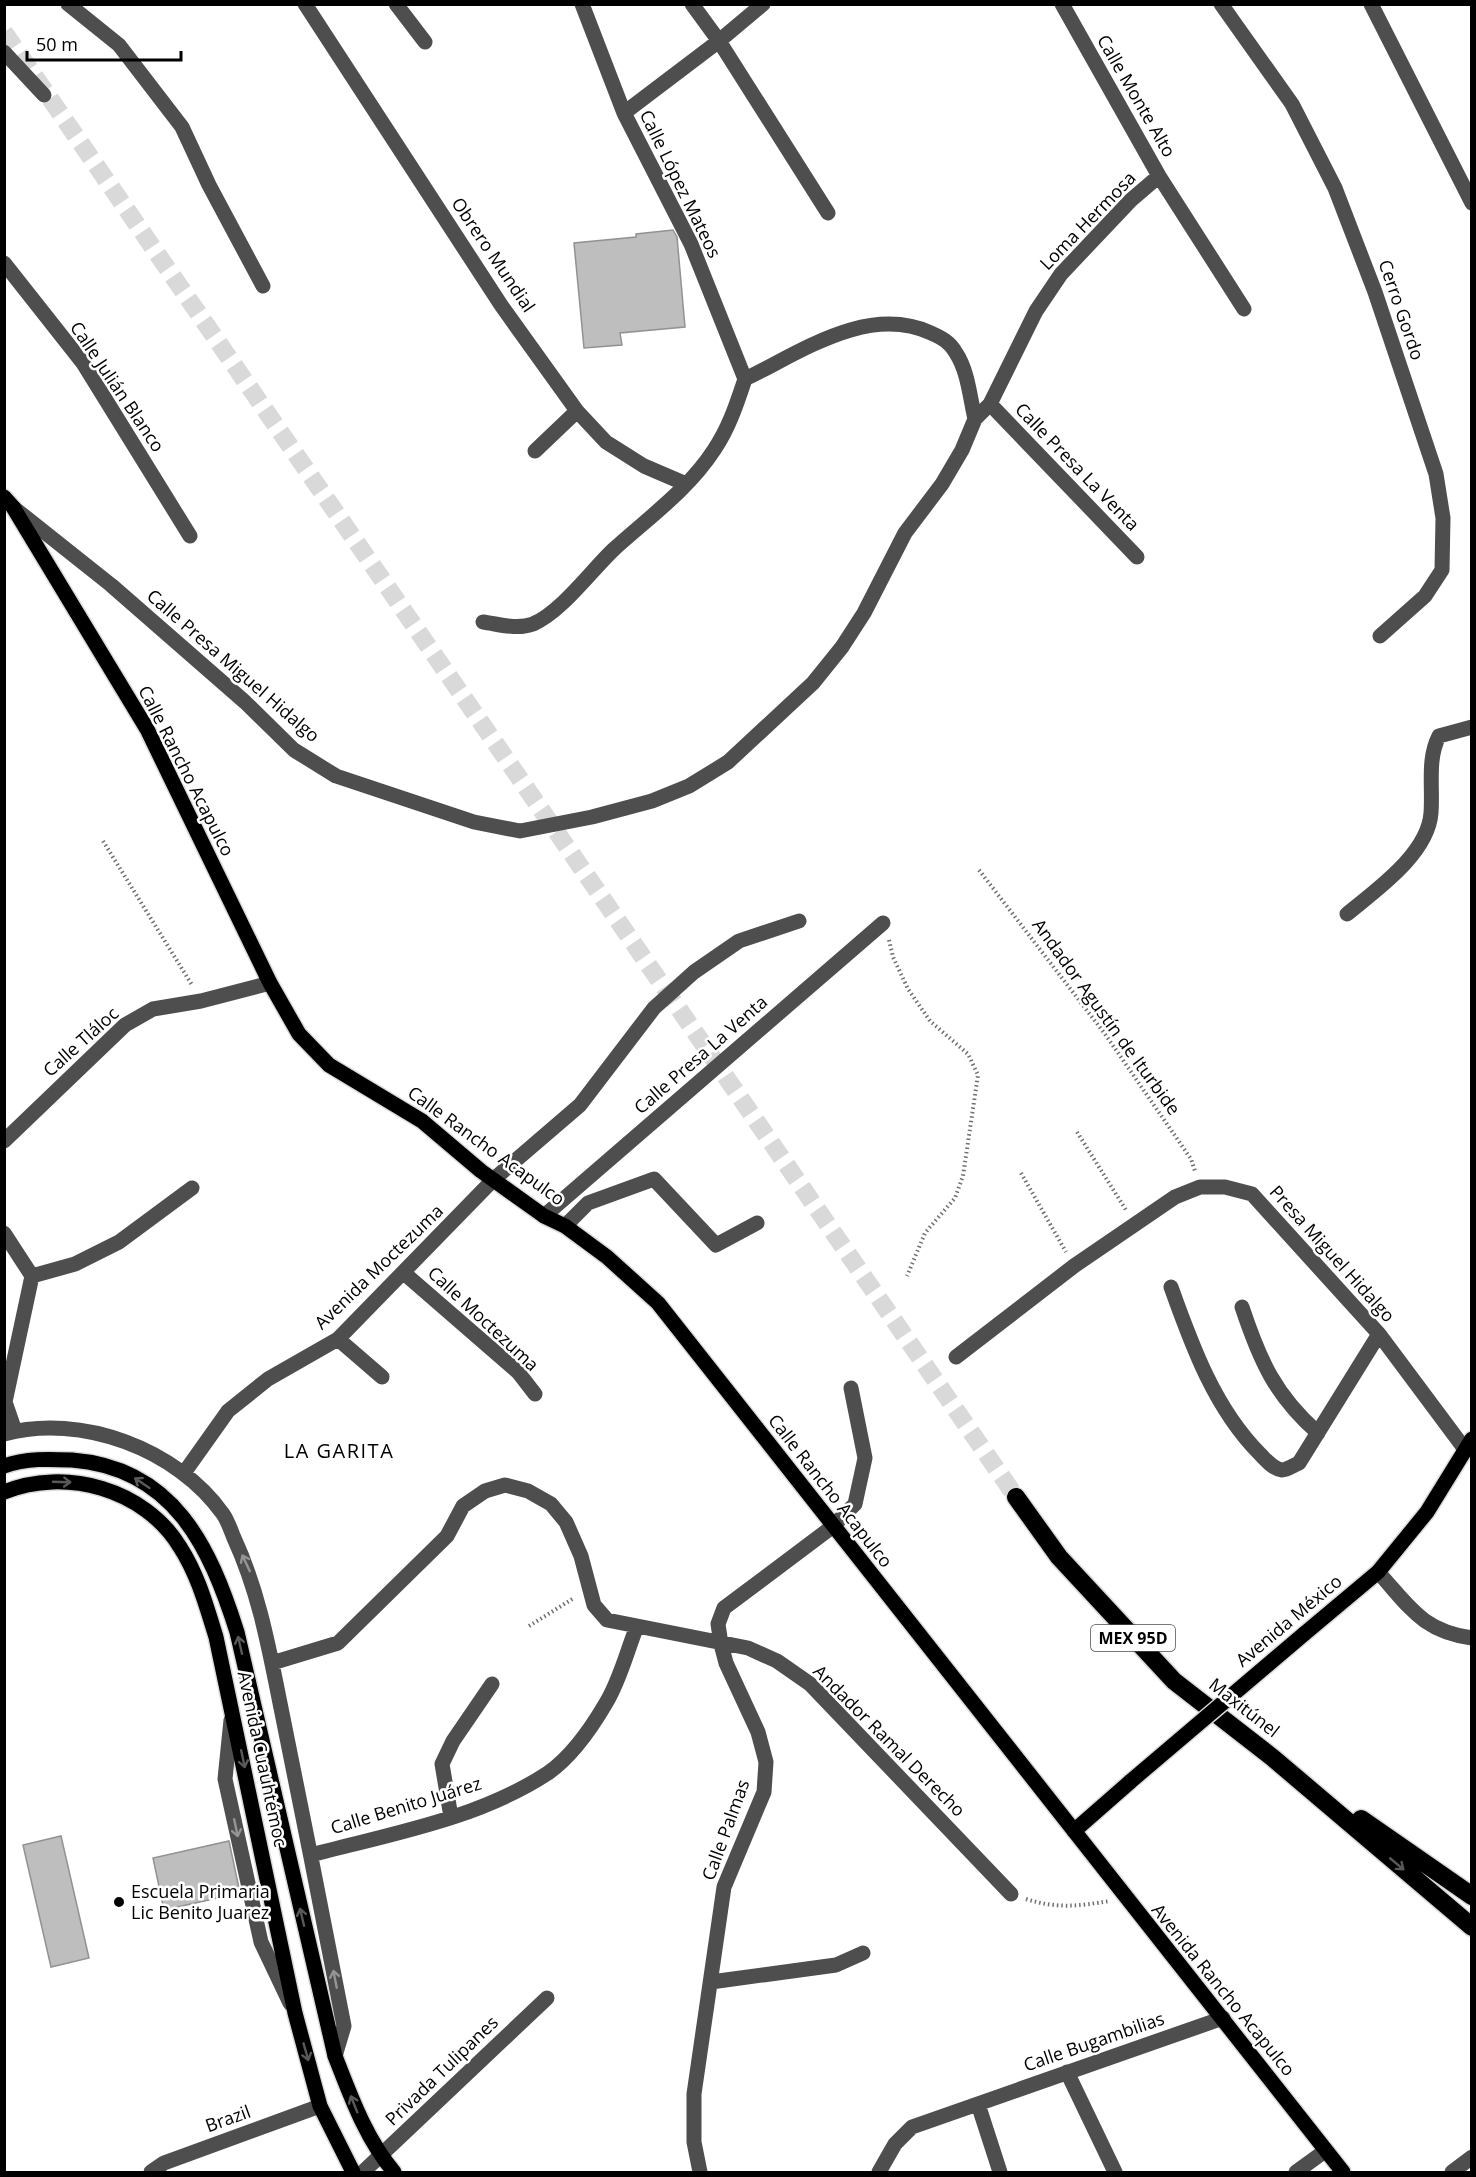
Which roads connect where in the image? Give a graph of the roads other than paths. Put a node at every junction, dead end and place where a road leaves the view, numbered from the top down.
1 (68, 4) edge
2 (396, 4) edge
3 (582, 4) edge
4 (692, 4) edge
5 (763, 4) edge
6 (1062, 4) edge
7 (1221, 4) edge
8 (1371, 4) edge
9 (307, 5) edge
10 (425, 42) dead end
11 (719, 42) junction
12 (4, 52) edge
13 (44, 95) dead end
14 (624, 113) junction
15 (1160, 176) junction
16 (1472, 203) edge
17 (828, 213) dead end
18 (4, 263) edge
19 (263, 286) dead end
20 (1244, 309) dead end
21 (746, 379) junction
22 (990, 404) junction
23 (578, 411) junction
24 (975, 419) junction
25 (535, 451) dead end
26 (686, 484) junction
27 (9, 502) edge
28 (190, 536) dead end
29 (1137, 557) dead end
30 (483, 622) dead end
31 (1380, 636) dead end
32 (1472, 727) edge
33 (1347, 914) dead end
34 (799, 921) dead end
35 (883, 923) road end
36 (270, 983) junction
37 (4, 1141) edge
38 (494, 1179) junction
39 (192, 1188) dead end
40 (544, 1216) junction
41 (757, 1223) dead end
42 (565, 1226) junction
43 (4, 1233) edge
44 (404, 1273) junction
45 (32, 1276) junction
46 (1171, 1287) dead end
47 (1242, 1307) dead end
48 (1379, 1334) junction
49 (338, 1339) junction
50 (956, 1357) dead end
51 (382, 1377) dead end
52 (851, 1388) dead end
53 (535, 1394) dead end
54 (10, 1432) edge
55 (1318, 1433) junction
56 (1468, 1443) edge
57 (4, 1466) edge
58 (184, 1473) junction
59 (4, 1492) edge
60 (1016, 1497) tunnel mouth
61 (832, 1527) junction
62 (1378, 1572) junction
63 (637, 1626) junction
64 (1472, 1638) edge
65 (721, 1644) junction
66 (272, 1663) junction
67 (492, 1684) dead end
68 (232, 1708) junction
69 (1273, 1758) junction
70 (451, 1817) junction
71 (1074, 1831) junction
72 (311, 1855) junction
73 (1011, 1894) road end
74 (1472, 1896) edge
75 (1472, 1927) edge
76 (863, 1953) dead end
77 (711, 1982) junction
78 (547, 1998) dead end
79 (295, 2013) junction
80 (1223, 2018) junction
81 (335, 2056) junction
82 (1067, 2072) junction
83 (978, 2104) junction
84 (320, 2106) junction
85 (1325, 2151) junction
86 (381, 2157) junction
87 (1472, 2157) edge
88 (151, 2172) edge
89 (353, 2172) edge
90 (363, 2172) edge
91 (394, 2172) edge
92 (700, 2172) edge
93 (879, 2172) edge
94 (1000, 2172) edge
95 (1115, 2172) edge
96 (1296, 2172) edge
97 (1343, 2172) edge
98 (1452, 2172) edge

1 - 19 street
2 - 10 street
3 - 14 street, Calle López Mateos
4 - 11 street
5 - 11 street
6 - 15 street, Calle Monte Alto
7 - 31 street, Cerro Gordo
8 - 16 street
9 - 23 street, Obrero Mundial
11 - 14 street
11 - 17 street
12 - 13 street
14 - 21 street, Calle López Mateos
15 - 20 street, Calle Monte Alto
15 - 22 street, Loma Hermosa
18 - 28 street, Calle Julián Blanco
21 - 24 street
21 - 26 street
22 - 24 street, Loma Hermosa
22 - 29 street, Calle Presa La Venta
23 - 25 street
23 - 26 street, Obrero Mundial
24 - 27 street, Calle Presa Miguel Hidalgo
26 - 30 street
27 - 36 main road, Calle Rancho Acapulco
32 - 33 street
34 - 38 street, Avenida Moctezuma
35 - 40 street, Calle Presa La Venta
36 - 37 street, Calle Tláloc
36 - 38 main road, Calle Rancho Acapulco
38 - 40 main road, Calle Rancho Acapulco
38 - 44 street, Avenida Moctezuma
39 - 45 street
40 - 42 main road, Calle Rancho Acapulco
41 - 42 street
42 - 61 main road, Calle Rancho Acapulco
43 - 45 street
44 - 49 street, Avenida Moctezuma
44 - 53 street, Calle Moctezuma
45 - 54 street
46 - 55 street
47 - 55 street
48 - 50 street, Presa Miguel Hidalgo
48 - 55 street
48 - 56 street, Presa Miguel Hidalgo
49 - 51 street
49 - 58 street, Avenida Moctezuma
52 - 61 street, Calle Palmas
54 - 58 street, Avenida Cuauhtémoc
56 - 62 main road, Avenida México
81 -> 57 main road, Avenida Cuauhtémoc
66 -> 58 street, Avenida Cuauhtémoc
59 -> 68 main road, Avenida Cuauhtémoc
60 - 69 highway, Maxitúnel / MEX 95D
61 - 65 street, Calle Palmas
61 - 71 main road, Calle Rancho Acapulco
62 - 64 street
62 - 71 main road, Avenida México, bridge
63 - 65 street, Andador Ramal Derecho
63 - 66 street, Andador Ramal Derecho
63 - 70 street, Calle Benito Juárez
65 - 73 street, Andador Ramal Derecho
65 - 77 street, Calle Palmas
66 - 72 street, Avenida Cuauhtémoc
67 - 70 street
68 -> 79 main road, Avenida Cuauhtémoc
68 -> 79 street
69 - 74 highway, MEX 95D
69 -> 75 highway, Maxitúnel / MEX 95D
70 - 72 street, Calle Benito Juárez
71 - 80 main road, Avenida Rancho Acapulco
81 -> 72 street, Avenida Cuauhtémoc
76 - 77 street
77 - 92 street, Calle Palmas
78 - 86 street, Privada Tulipanes
79 -> 84 main road, Avenida Cuauhtémoc
80 - 82 street, Calle Bugambilias
80 - 85 main road, Avenida Rancho Acapulco
86 -> 81 main road, Avenida Cuauhtémoc
82 - 83 street, Calle Bugambilias
82 - 95 street
83 - 93 street, Calle Bugambilias
83 - 94 street
84 - 88 street, Brazil
84 - 89 main road, Avenida Cuauhtémoc
85 - 96 street
85 - 97 main road, Avenida Rancho Acapulco
86 - 90 street, Privada Tulipanes
86 - 91 main road, Avenida Cuauhtémoc
87 - 98 street

